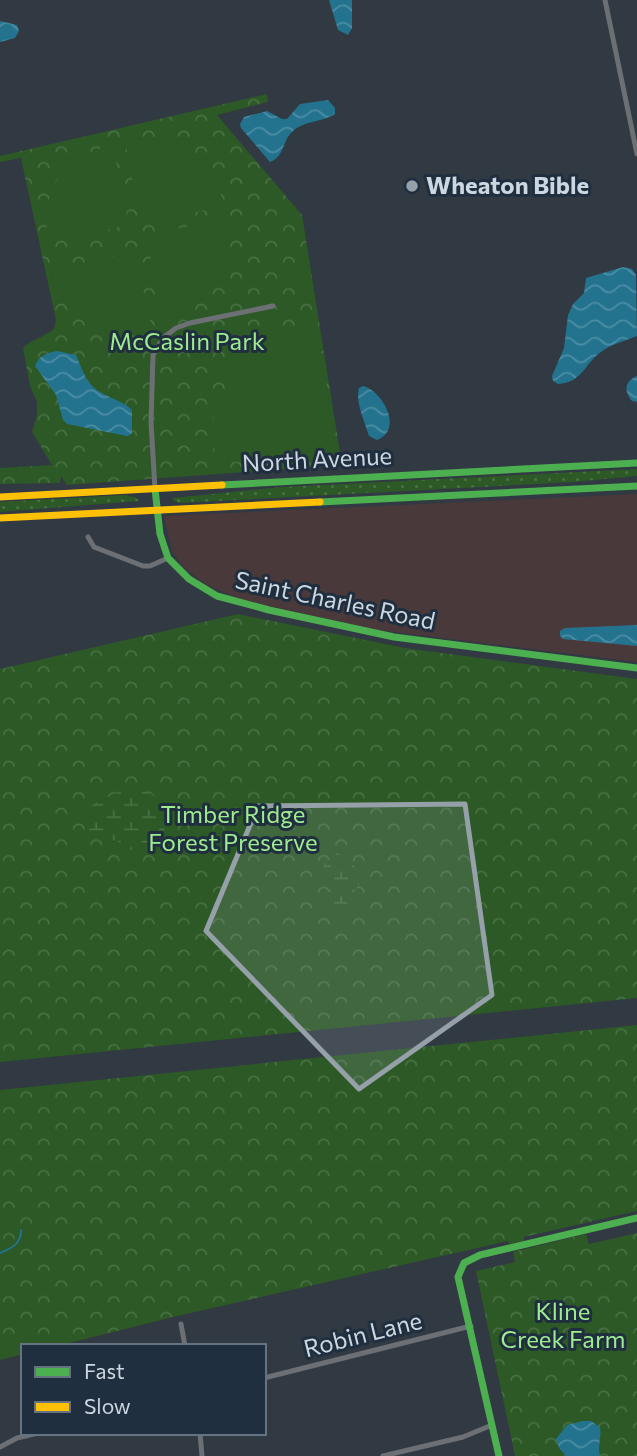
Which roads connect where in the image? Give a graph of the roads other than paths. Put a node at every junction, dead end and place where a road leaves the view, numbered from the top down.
1 (605, 0) edge
2 (637, 153) edge
3 (273, 306) dead end
4 (637, 463) edge
5 (637, 486) edge
6 (155, 489) junction
7 (0, 497) edge
8 (156, 509) junction
9 (0, 518) edge
10 (88, 537) dead end
11 (168, 558) junction
12 (637, 668) edge
13 (637, 1218) edge
14 (181, 1324) dead end
15 (471, 1326) junction
16 (186, 1344) edge
17 (266, 1377) edge
18 (492, 1425) junction
19 (30, 1435) edge
20 (200, 1435) edge
21 (0, 1447) edge
22 (202, 1456) edge
23 (383, 1456) edge
24 (499, 1456) edge

1 - 2 street
3 - 6 street
4 - 6 main road, North Avenue
5 - 8 main road, North Avenue
6 - 7 main road, North Avenue
6 - 8 main road
8 - 9 main road, North Avenue
8 - 11 main road
10 - 11 street
11 - 12 main road, Saint Charles Road
13 - 15 main road
14 - 16 street
15 - 17 street, Robin Lane
15 - 18 main road
18 - 23 street
18 - 24 main road
19 - 21 street
20 - 22 street

